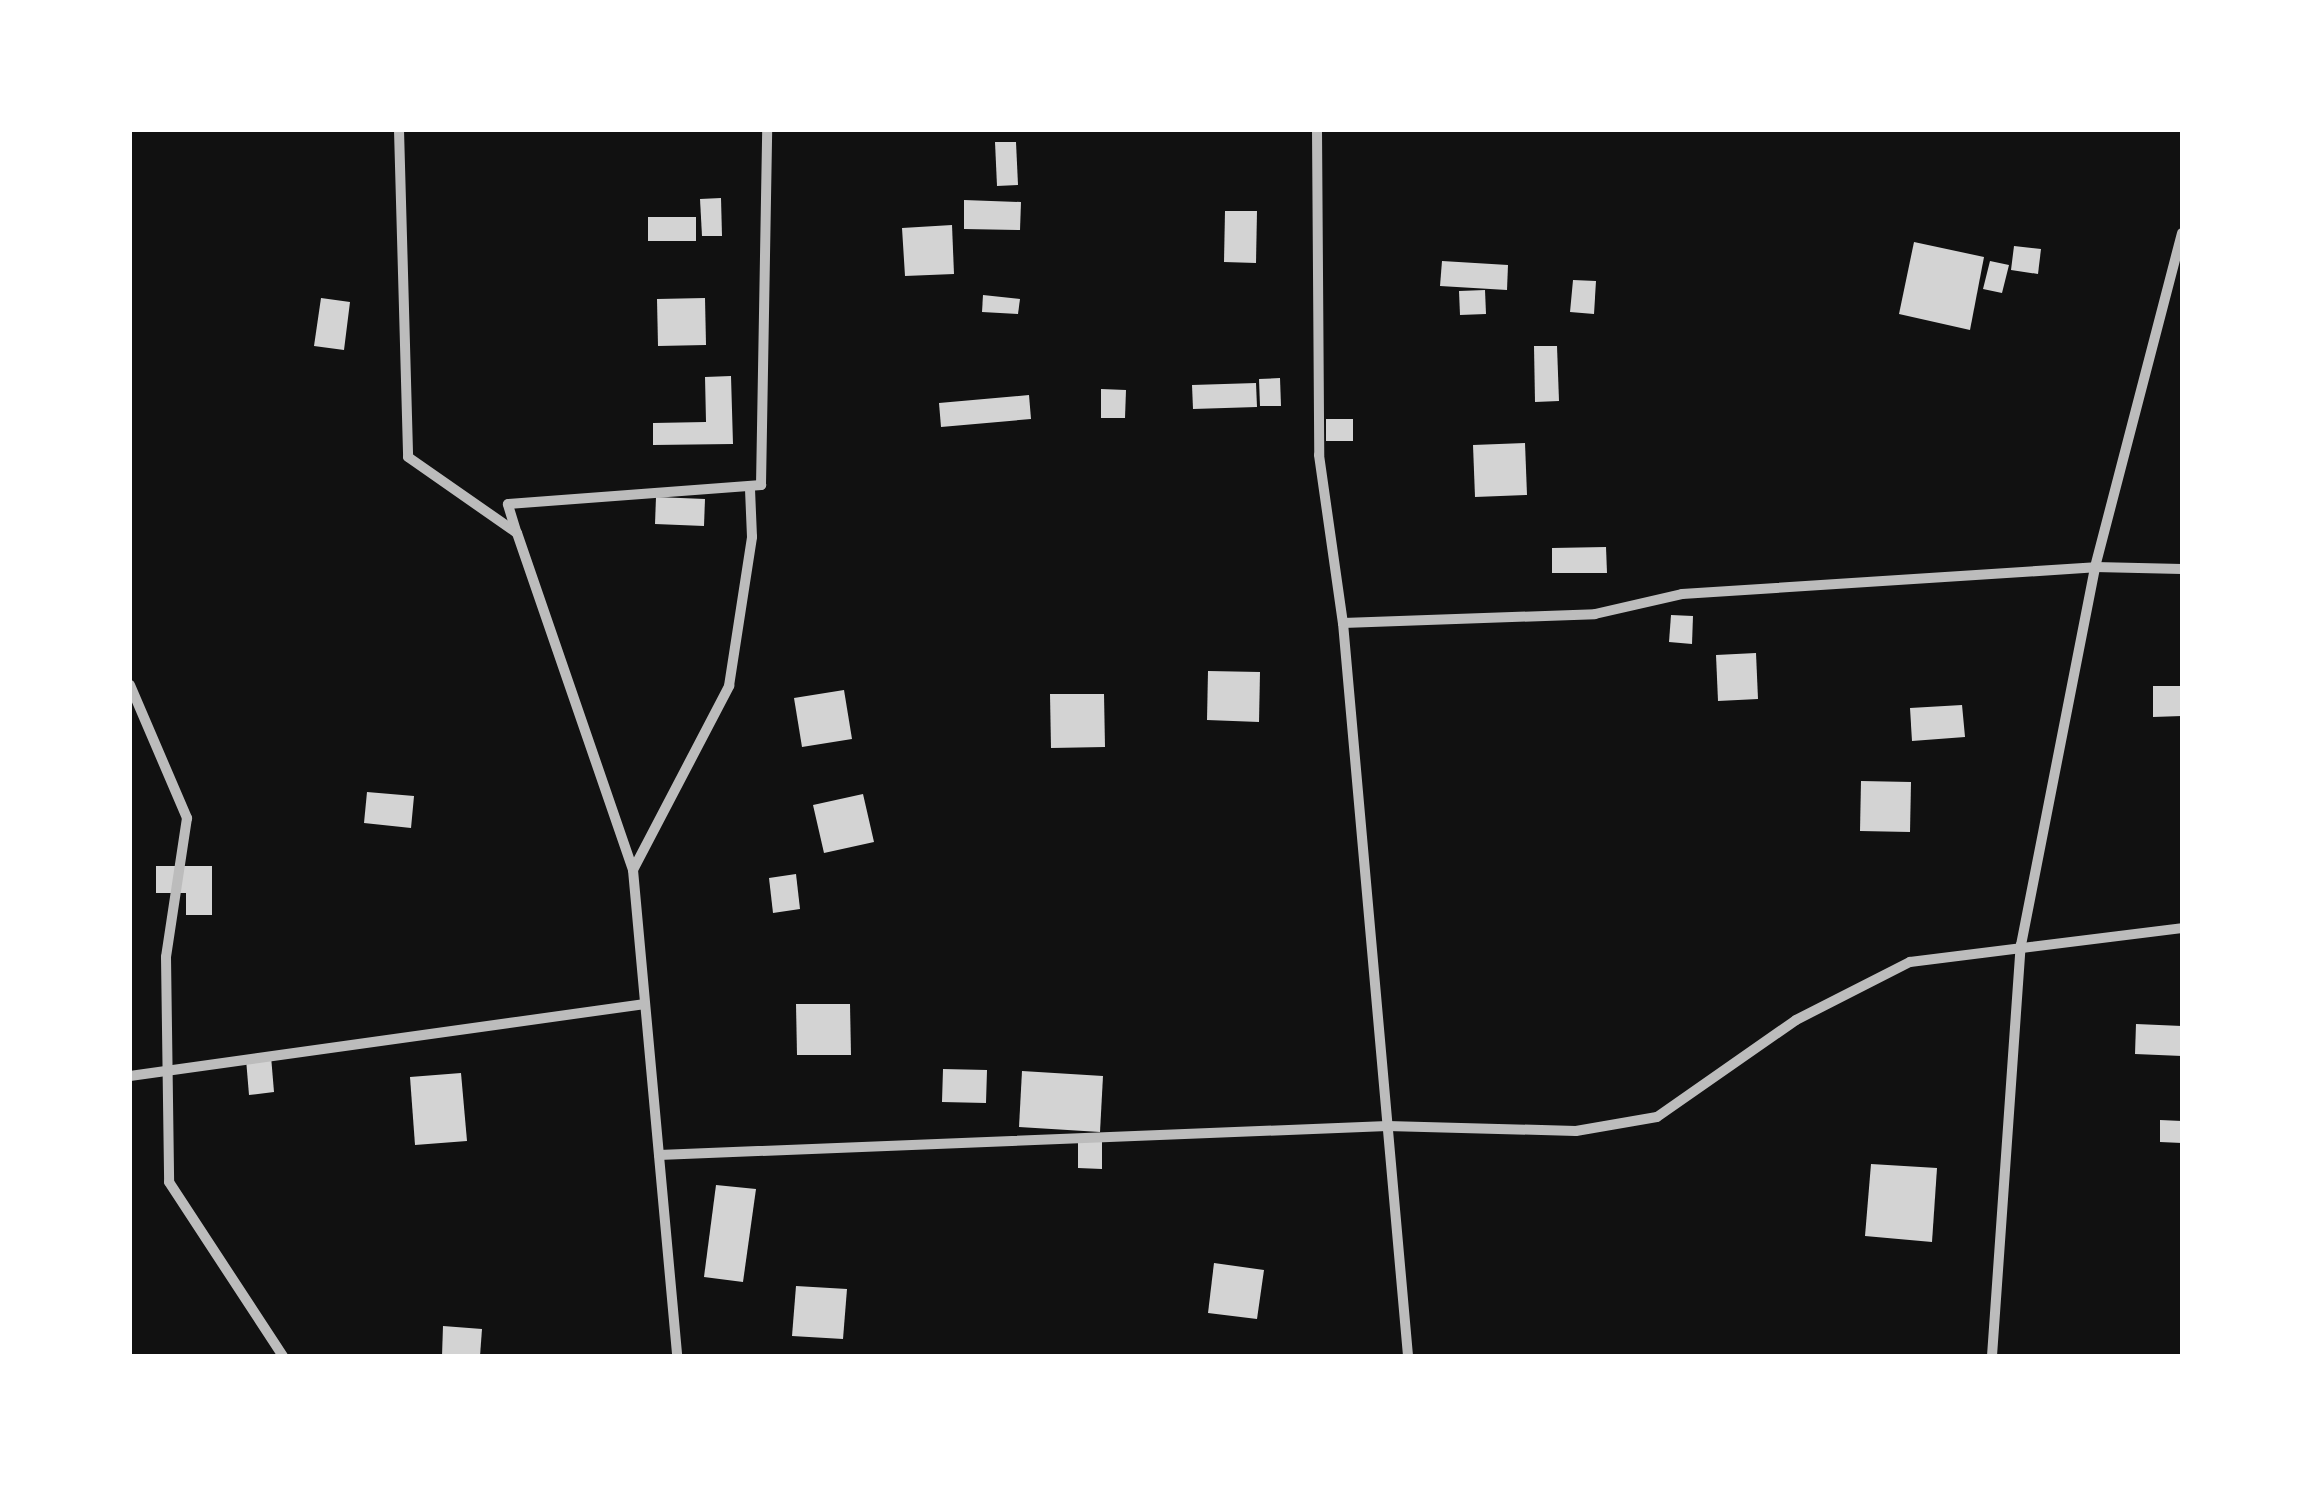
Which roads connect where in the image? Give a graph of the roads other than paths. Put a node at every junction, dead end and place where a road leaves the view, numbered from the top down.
1 (400, 130) edge
2 (767, 130) edge
3 (1317, 130) edge
4 (2182, 233) edge
5 (750, 490) junction
6 (516, 533) junction
7 (2095, 567) junction
8 (2182, 570) edge
9 (1343, 624) junction
10 (130, 684) edge
11 (633, 870) junction
12 (2182, 928) edge
13 (2021, 946) junction
14 (644, 1004) junction
15 (168, 1068) junction
16 (130, 1076) edge
17 (1387, 1126) junction
18 (659, 1155) junction
19 (283, 1356) edge
20 (677, 1356) edge
21 (1408, 1356) edge
22 (1992, 1356) edge

1 - 6 street
2 - 5 street
3 - 9 street
4 - 7 street
5 - 6 street
5 - 11 street
6 - 11 street
7 - 8 street
7 - 9 street
7 - 13 street
9 - 17 street
10 - 15 street
11 - 14 street
12 - 13 street
13 - 17 street
13 - 22 street
14 - 15 street
14 - 18 street
15 - 16 street
15 - 19 street
17 - 18 street
17 - 21 street
18 - 20 street

